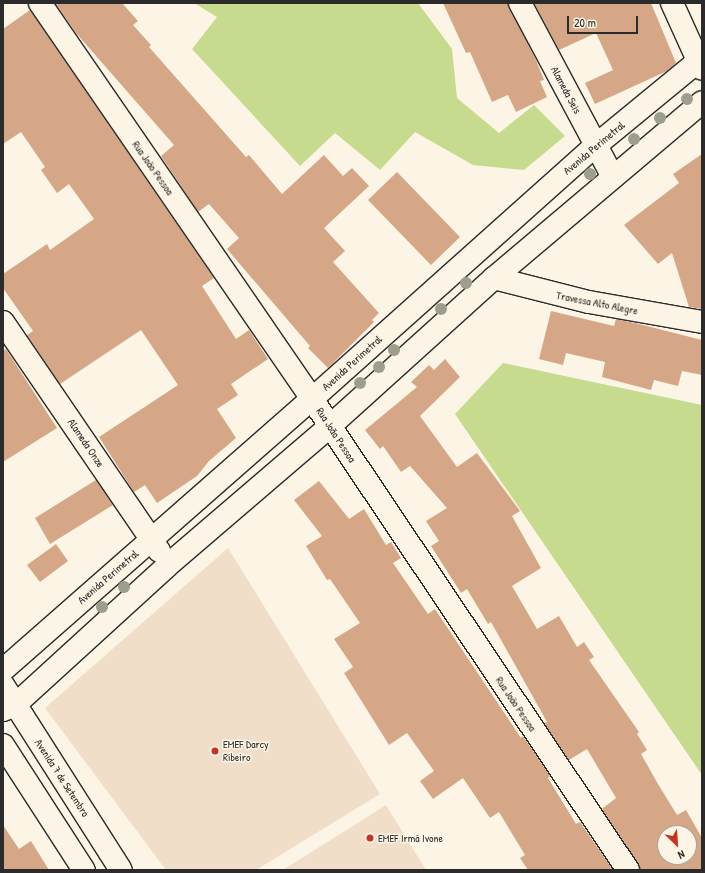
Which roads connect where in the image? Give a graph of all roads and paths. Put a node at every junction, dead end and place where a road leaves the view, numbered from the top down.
1 (40, 3) edge
2 (520, 3) edge
3 (672, 3) edge
4 (701, 63) edge
5 (702, 102) edge
6 (595, 146) junction
7 (613, 177) junction
8 (528, 204) junction
9 (549, 231) junction
10 (494, 278) junction
11 (3, 322) edge
12 (702, 322) edge
13 (312, 399) junction
14 (329, 427) junction
15 (151, 538) junction
16 (167, 566) junction
17 (3, 670) edge
18 (3, 685) edge
19 (9, 708) edge
20 (3, 745) edge
21 (84, 870) edge
22 (122, 870) edge
23 (628, 870) edge

1 - 13 street, Rua João Pessoa
2 - 6 street, Alameda Seis
3 - 4 street
4 - 6 street, Avenida Perimetral
5 - 7 street
6 - 7 street, Alameda Seis
6 - 8 street, Avenida Perimetral
7 - 9 street
8 - 9 street
8 - 13 street, Avenida Perimetral
9 - 10 street
10 - 12 street, Travessa Alto Alegre
10 - 14 street
11 - 15 street, Alameda Onze
13 - 14 street, Rua João Pessoa
13 - 15 street, Avenida Perimetral
14 - 16 street
14 - 23 street, Rua João Pessoa
15 - 16 street, Alameda Onze
15 - 17 street, Avenida Perimetral
16 - 19 street
18 - 19 street, Avenida 7 de Setembro
19 - 22 street, Avenida 7 de Setembro
20 - 21 street

